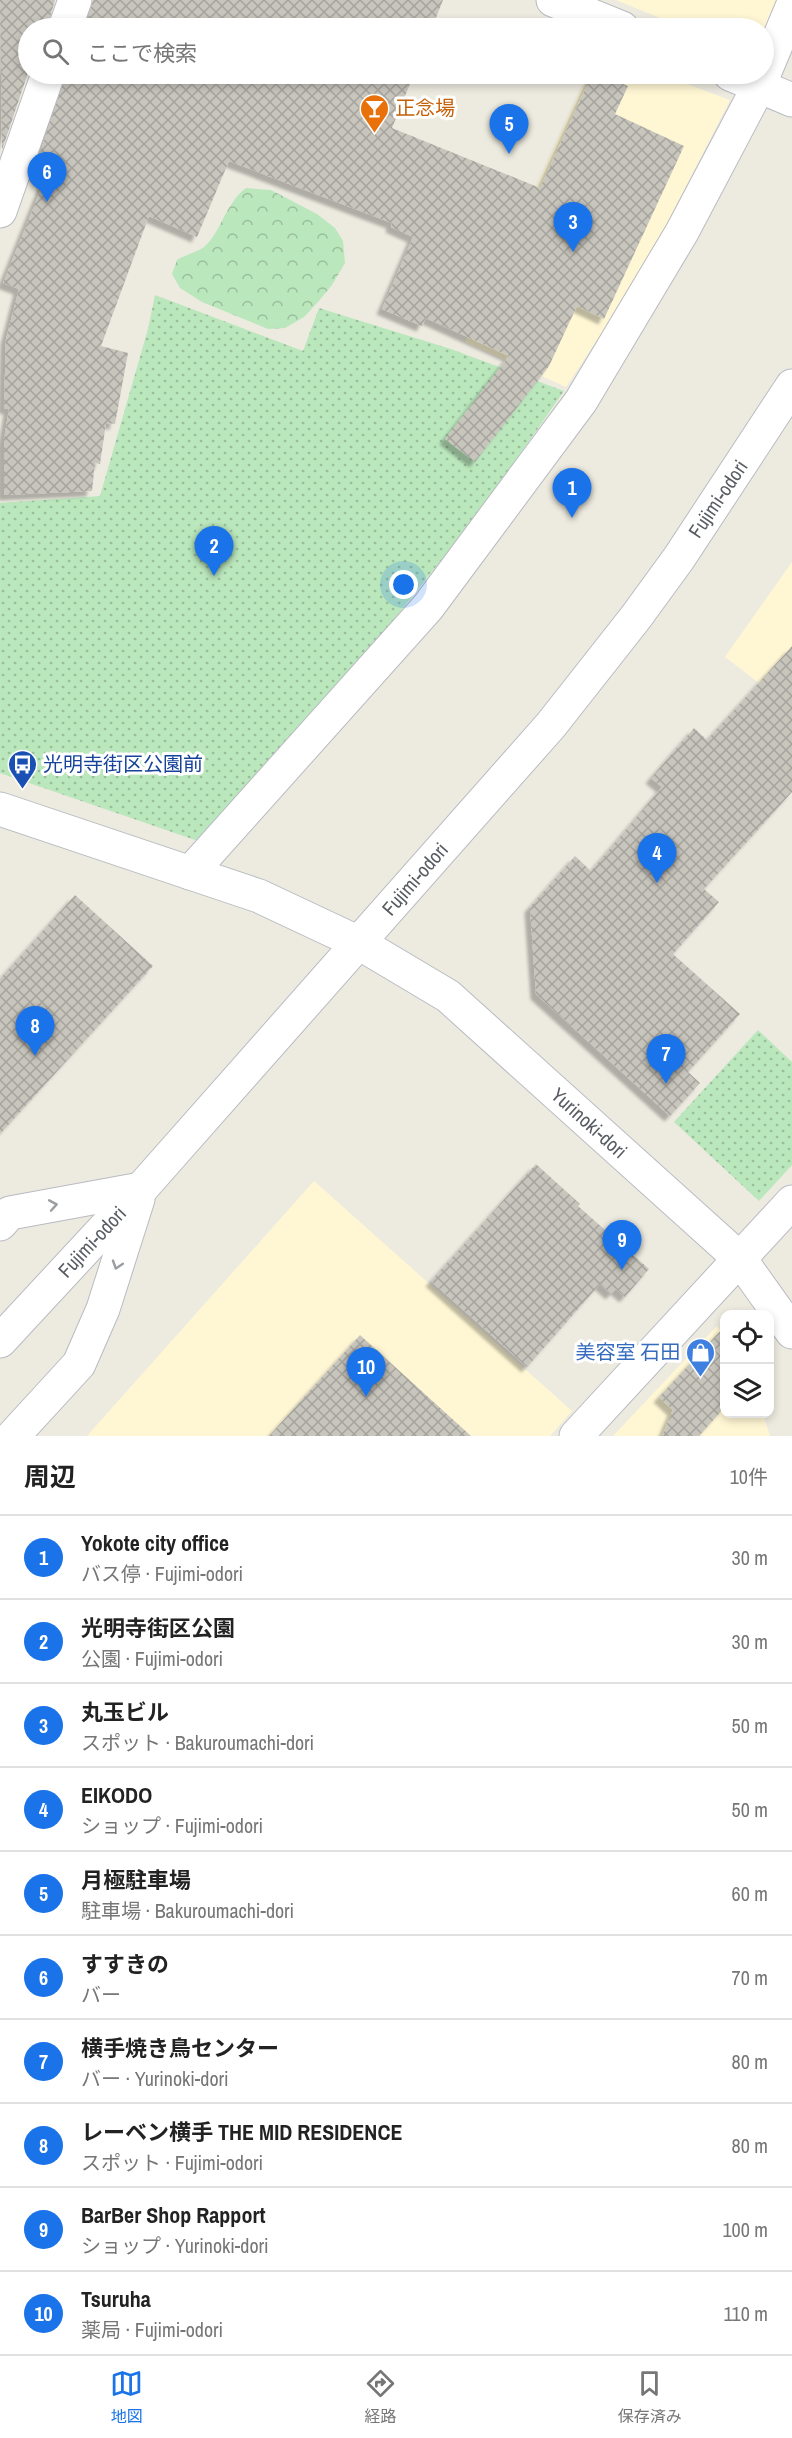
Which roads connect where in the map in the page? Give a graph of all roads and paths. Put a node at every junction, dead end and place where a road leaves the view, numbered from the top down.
1 (75, 0) edge
2 (553, 0) edge
3 (792, 8) edge
4 (69, 18) edge
5 (597, 18) edge
6 (774, 35) edge
7 (44, 84) edge
8 (742, 84) edge
9 (754, 84) edge
10 (792, 100) edge
11 (7, 168) edge
12 (0, 211) edge
13 (792, 386) edge
14 (0, 809) edge
15 (190, 873) junction
16 (359, 943) junction
17 (141, 1189) junction
18 (792, 1202) edge
19 (0, 1224) edge
20 (740, 1259) junction
21 (792, 1332) edge
22 (7, 1334) edge
23 (13, 1436) edge
24 (576, 1436) edge

1 - 4 street
2 - 5 street
3 - 6 street
7 - 11 street
8 - 15 street
9 - 10 street
11 - 12 street
13 - 16 street, Fujimi-odori
14 - 15 street, Yurinoki-dori
15 - 16 street, Yurinoki-dori
16 - 17 street, Fujimi-odori
16 - 20 street, Yurinoki-dori
19 -> 17 street
17 - 22 street, Fujimi-odori
17 -> 23 street
18 - 20 street
20 - 21 street, Yurinoki-dori
20 - 24 street

